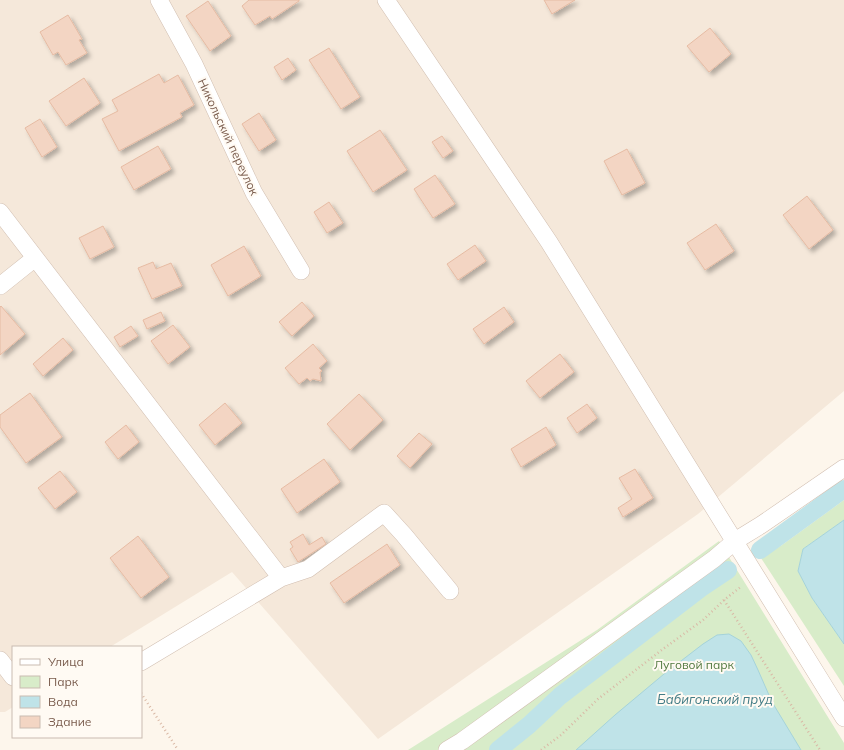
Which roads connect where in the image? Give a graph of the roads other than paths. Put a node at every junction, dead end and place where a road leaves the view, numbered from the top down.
1 (159, 0) edge
2 (386, 0) edge
3 (0, 212) edge
4 (35, 258) junction
5 (302, 271) dead end
6 (0, 286) edge
7 (844, 468) edge
8 (735, 541) junction
9 (280, 578) junction
10 (450, 591) dead end
11 (0, 660) edge
12 (142, 661) edge
13 (12, 676) edge
14 (844, 718) edge
15 (447, 750) edge

1 - 5 street, Никольский переулок
2 - 8 street
3 - 4 street
4 - 6 street
4 - 9 street
7 - 8 street
8 - 14 street
8 - 15 street
9 - 10 street
9 - 12 street
11 - 13 street

